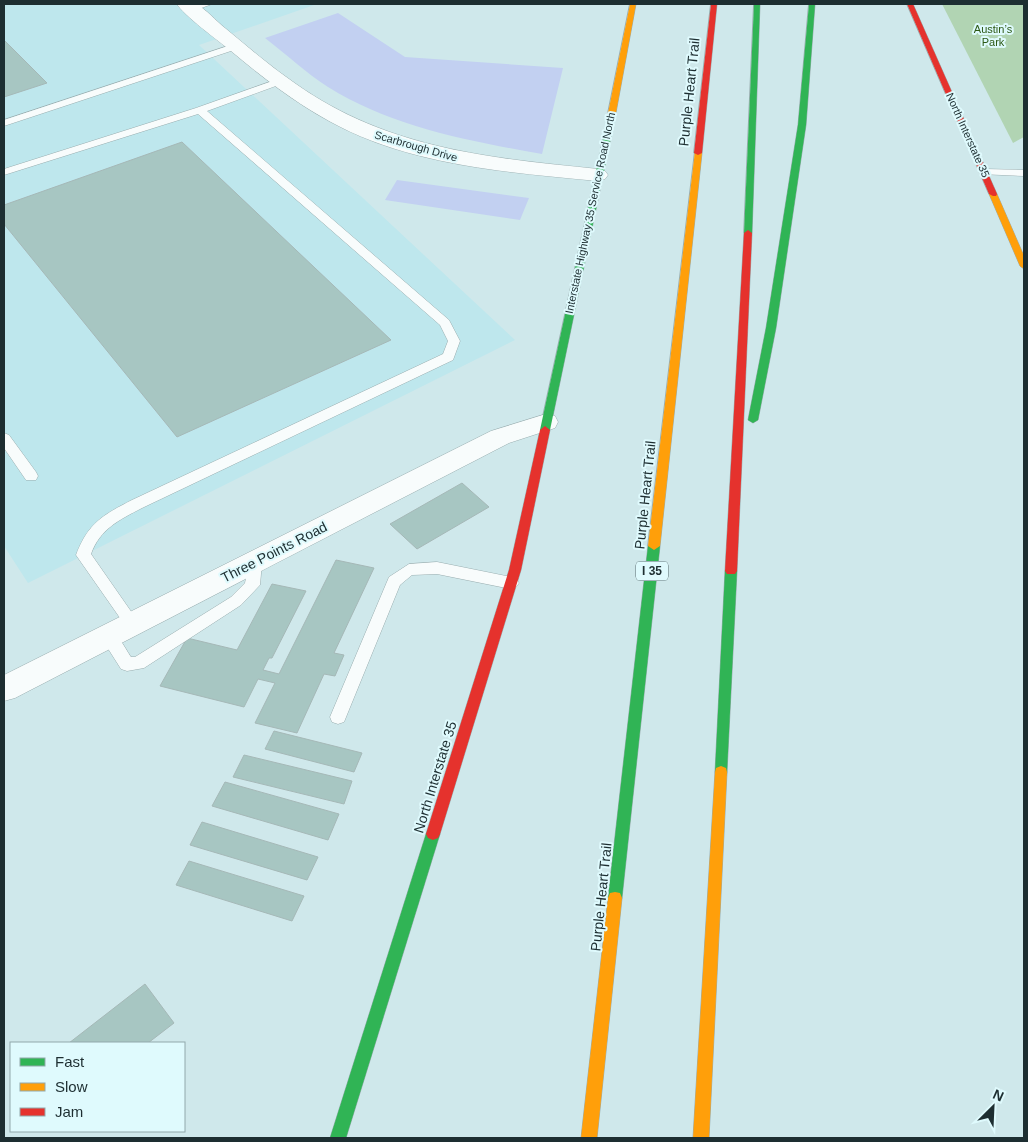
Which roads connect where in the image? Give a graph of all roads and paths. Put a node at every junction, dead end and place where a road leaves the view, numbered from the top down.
1 (633, 4) edge
2 (714, 4) edge
3 (757, 4) edge
4 (812, 4) edge
5 (910, 4) edge
6 (194, 5) edge
7 (237, 46) junction
8 (281, 81) junction
9 (200, 110) junction
10 (4, 123) edge
11 (4, 172) edge
12 (984, 172) junction
13 (1024, 173) edge
14 (598, 175) junction
15 (1023, 260) edge
16 (546, 422) junction
17 (4, 438) edge
18 (31, 476) dead end
19 (734, 512) junction
20 (255, 562) junction
21 (512, 583) junction
22 (132, 624) junction
23 (108, 636) junction
24 (4, 690) edge
25 (338, 717) dead end
26 (338, 1138) edge
27 (589, 1138) edge
28 (701, 1138) edge

1 - 14 main road, Interstate Highway 35 Service Road North
2 - 27 main road, Purple Heart Trail / I 35
3 - 19 main road
4 - 19 main road
5 - 12 main road, North Interstate 35
6 - 7 street, Scarbrough Drive
7 - 8 street, Scarbrough Drive
7 - 10 lane
8 - 9 lane
8 - 14 street, Scarbrough Drive
9 - 11 lane
9 - 22 lane
12 - 13 lane
12 - 15 main road, North Interstate 35
14 - 16 main road, Interstate Highway 35 Service Road North
16 - 20 street, Three Points Road
16 - 21 main road, North Interstate 35
17 - 18 lane
19 - 28 main road
20 - 22 street, Three Points Road
20 - 23 lane
21 - 25 lane
21 - 26 main road, North Interstate 35
22 - 23 street, Three Points Road
23 - 24 street, Three Points Road

